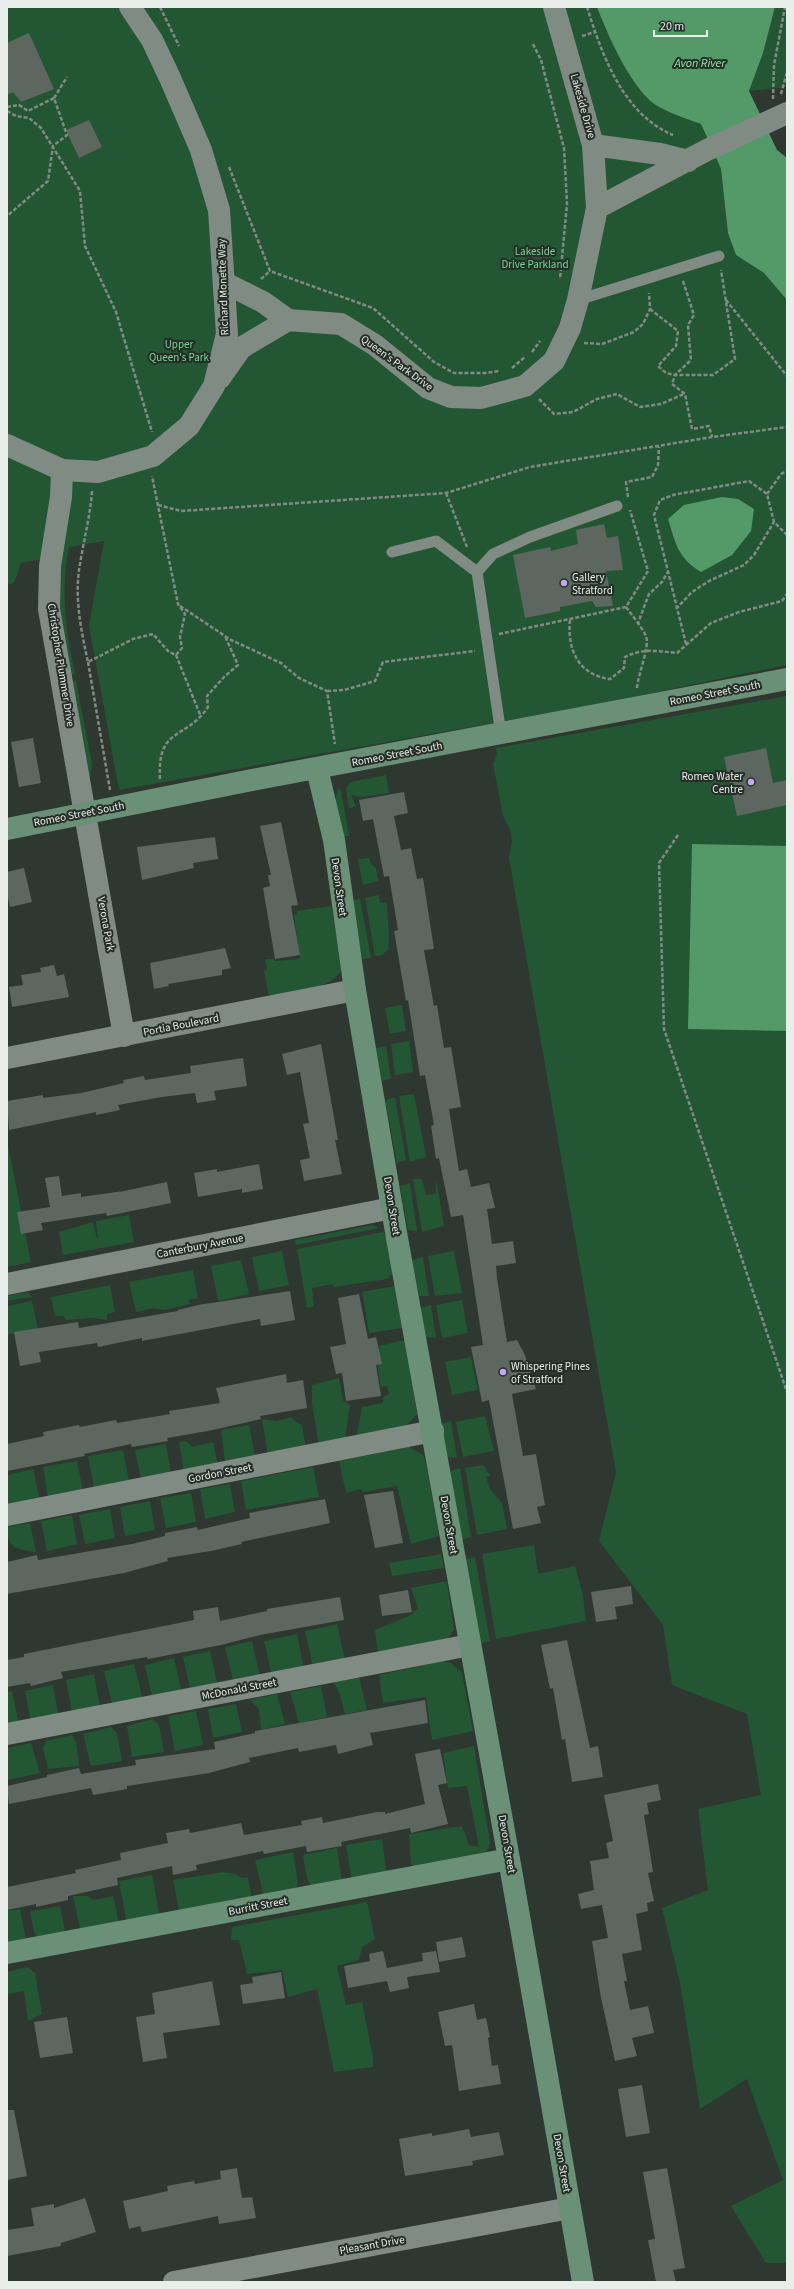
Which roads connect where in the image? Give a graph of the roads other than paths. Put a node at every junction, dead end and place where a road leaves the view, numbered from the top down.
1 (130, 7) edge
2 (554, 7) edge
3 (782, 109) edge
4 (593, 145) junction
5 (688, 161) junction
6 (597, 208) junction
7 (719, 256) road end
8 (225, 283) junction
9 (578, 300) junction
10 (288, 320) junction
11 (214, 386) junction
12 (7, 445) edge
13 (62, 470) junction
14 (617, 506) dead end
15 (392, 552) dead end
16 (477, 572) junction
17 (787, 679) edge
18 (501, 734) junction
19 (317, 769) junction
20 (86, 813) junction
21 (7, 829) edge
22 (355, 990) junction
23 (124, 1036) junction
24 (7, 1058) edge
25 (392, 1208) junction
26 (7, 1284) edge
27 (433, 1431) junction
28 (7, 1515) edge
29 (470, 1645) junction
30 (7, 1734) edge
31 (510, 1859) junction
32 (7, 1953) edge
33 (570, 2208) junction
34 (174, 2282) edge
35 (583, 2282) edge

1 - 8 street, Richard Monette Way
2 - 4 street, Lakeside Drive
3 - 5 street
4 - 5 street
4 - 6 street, Lakeside Drive
5 - 6 street
6 - 9 street, Queen's Park Drive
7 - 9 lane
8 - 10 street
8 - 11 street, Richard Monette Way
9 - 10 street, Queen's Park Drive
10 - 11 street
11 - 13 street, Richard Monette Way
12 - 13 street, Richard Monette Way
13 - 20 street, Christopher Plummer Drive
14 - 16 lane
15 - 16 lane
16 - 18 lane
17 - 18 street, Romeo Street South
18 - 19 street, Romeo Street South
19 - 20 street, Romeo Street South
19 - 22 street, Devon Street
20 - 21 street, Romeo Street South
20 - 23 street, Verona Park
22 - 23 street, Portia Boulevard
22 - 25 street, Devon Street
23 - 24 street, Portia Boulevard
25 - 26 street, Canterbury Avenue
25 - 27 street, Devon Street
27 - 28 street, Gordon Street
27 - 29 street, Devon Street
29 - 30 street, McDonald Street
29 - 31 street, Devon Street
31 - 32 street, Burritt Street
31 - 33 street, Devon Street
33 - 34 street, Pleasant Drive
33 - 35 street, Devon Street

